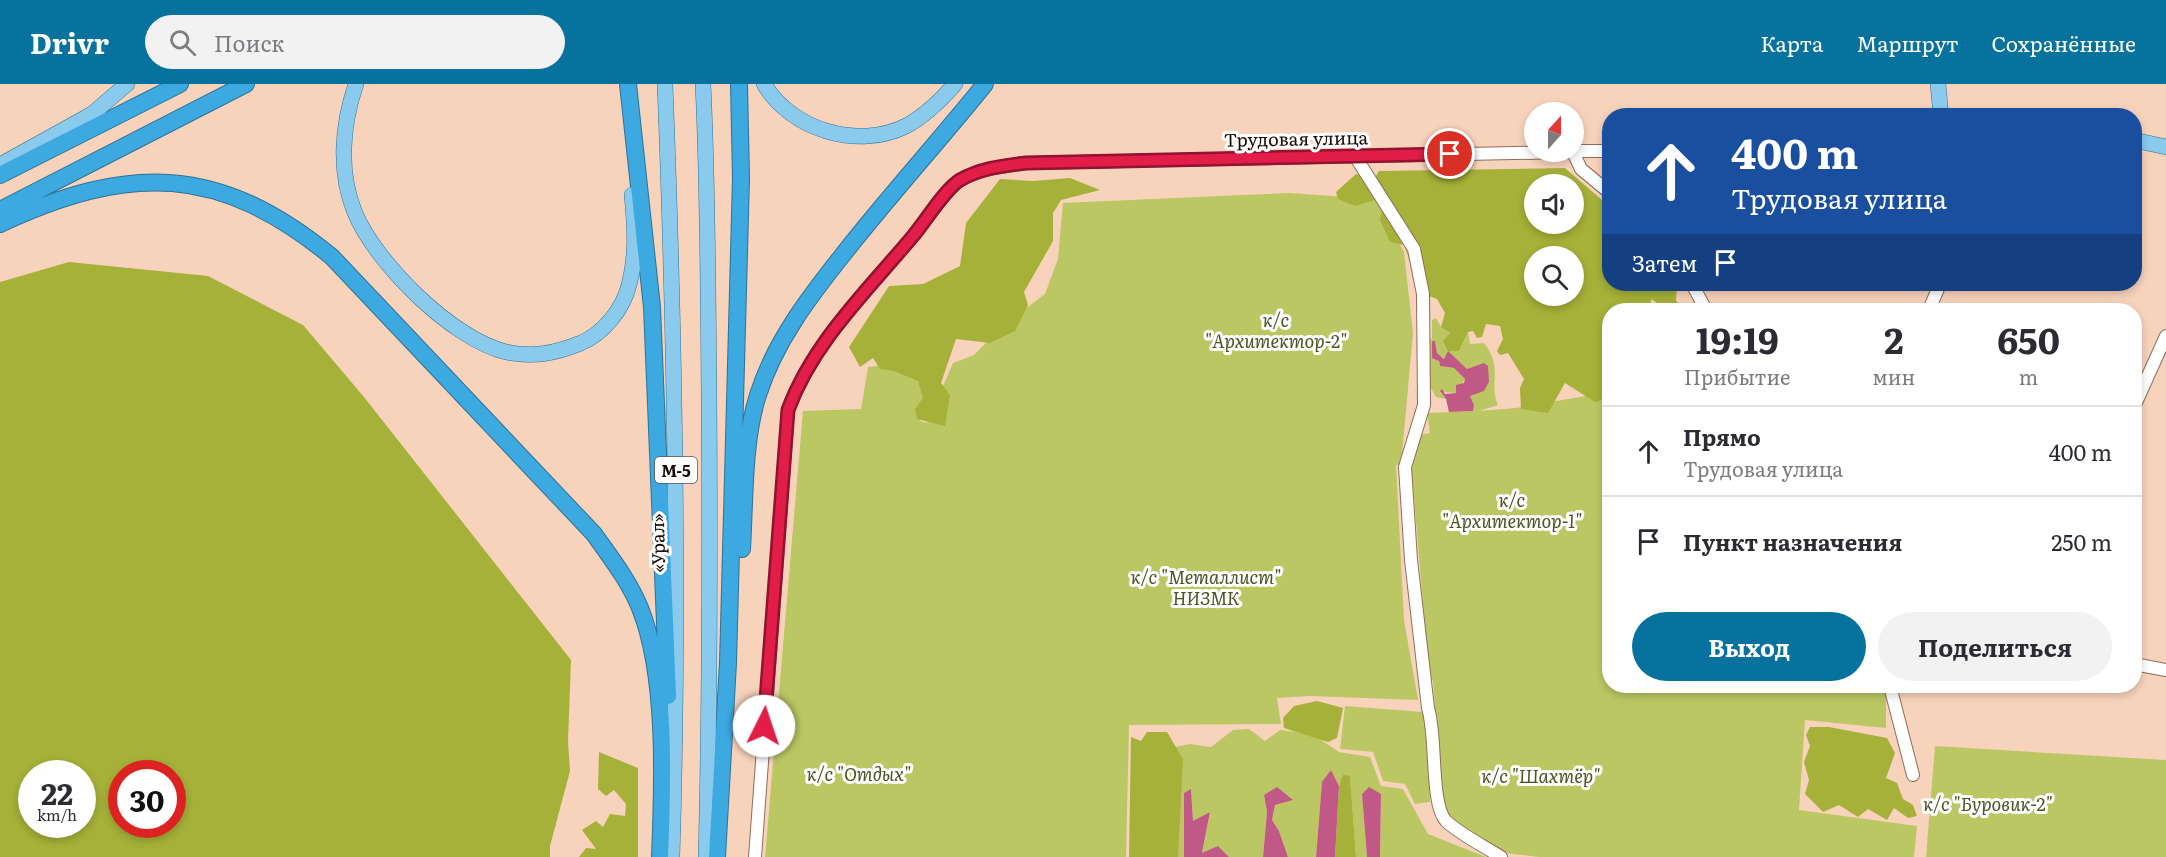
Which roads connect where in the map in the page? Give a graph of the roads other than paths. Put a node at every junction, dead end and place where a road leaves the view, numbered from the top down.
1 (127, 84) edge
2 (180, 84) edge
3 (246, 84) edge
4 (356, 84) edge
5 (628, 84) edge
6 (665, 84) edge
7 (703, 84) edge
8 (739, 84) edge
9 (764, 84) edge
10 (955, 84) edge
11 (985, 84) edge
12 (1938, 84) edge
13 (630, 106) junction
14 (1940, 108) edge
15 (2142, 142) edge
16 (2166, 147) edge
17 (1584, 151) edge
18 (1602, 151) edge
19 (1524, 153) edge
20 (1355, 156) junction
21 (1578, 162) edge
22 (0, 165) edge
23 (0, 175) edge
24 (1602, 186) edge
25 (0, 210) edge
26 (0, 224) edge
27 (2166, 336) edge
28 (2142, 389) edge
29 (728, 663) junction
30 (2142, 666) edge
31 (2166, 670) edge
32 (1892, 693) edge
33 (1913, 775) dead end
34 (664, 855) edge
35 (706, 857) edge
36 (717, 857) edge
37 (755, 857) edge
38 (1501, 857) edge

1 - 22 main road
2 - 23 highway
3 - 25 highway
4 - 13 main road
5 - 13 highway
6 - 34 main road, «Урал» / М-5
7 - 35 main road, М-5
8 - 29 highway
9 - 10 main road
11 - 29 highway
12 - 14 main road
13 - 34 highway
15 - 16 main road
17 - 18 street
19 - 20 street, Трудовая улица
20 - 37 street, Трудовая улица
20 - 38 street
21 - 24 street
26 - 34 highway
27 - 28 street
29 - 36 highway
30 - 31 street
32 - 33 street

